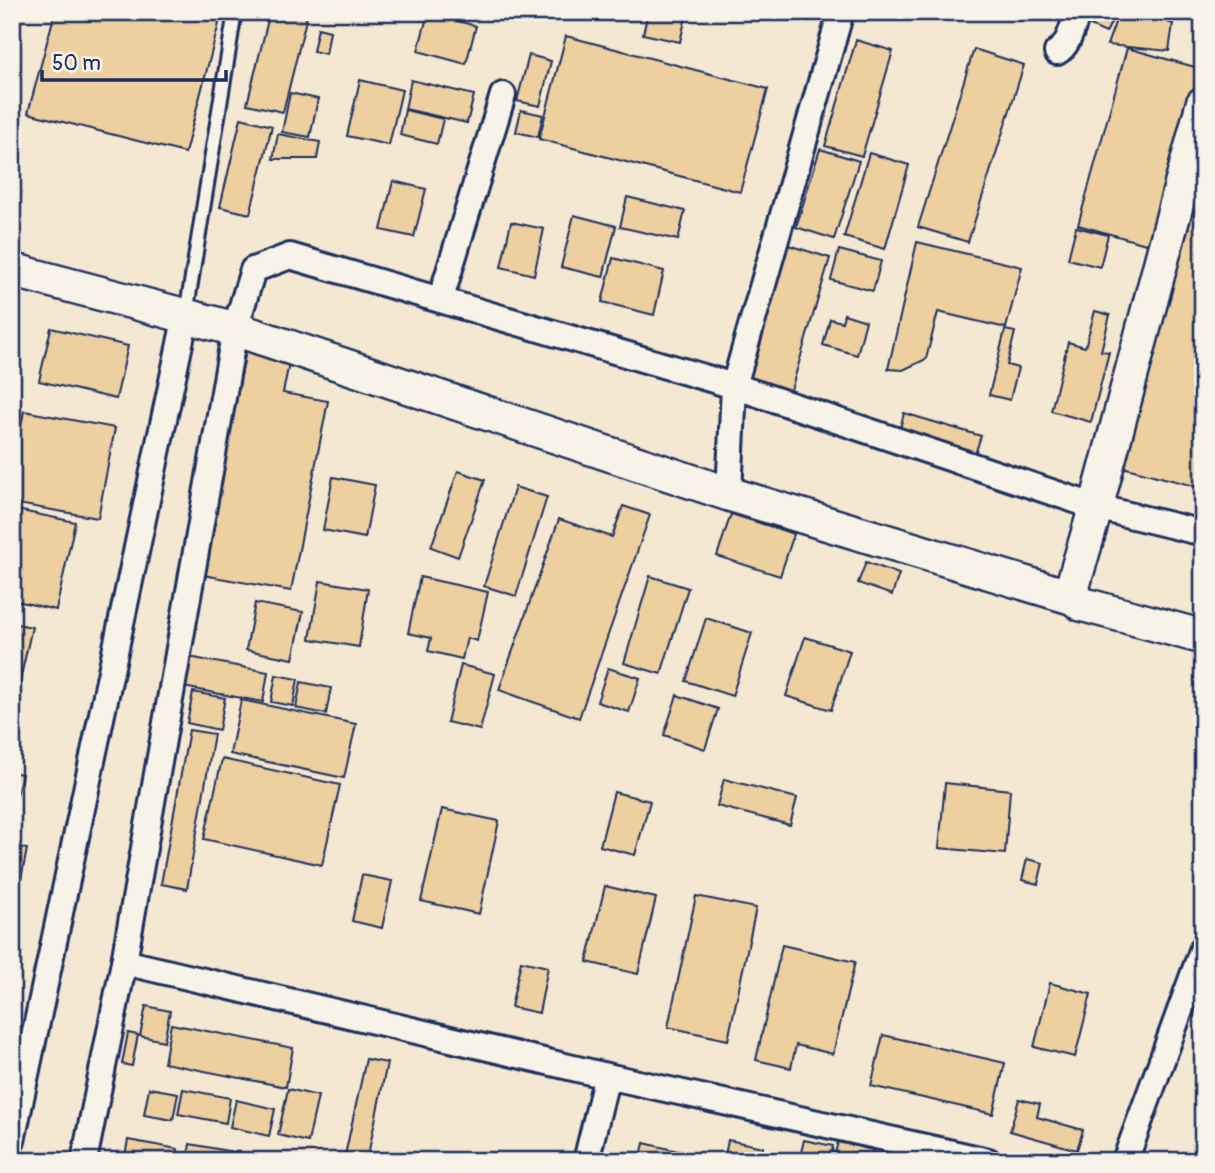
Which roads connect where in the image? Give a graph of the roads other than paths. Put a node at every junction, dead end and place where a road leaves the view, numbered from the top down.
1 (235, 12) edge
2 (841, 12) edge
3 (1078, 12) edge
4 (1057, 52) dead end
5 (503, 95) dead end
6 (1203, 104) edge
7 (12, 270) edge
8 (441, 298) junction
9 (186, 315) junction
10 (235, 329) junction
11 (734, 386) junction
12 (729, 494) junction
13 (1097, 507) junction
14 (1203, 533) edge
15 (1073, 598) junction
16 (1201, 631) edge
17 (1203, 948) edge
18 (124, 962) junction
19 (607, 1076) junction
20 (12, 1141) edge
21 (84, 1161) edge
22 (586, 1161) edge
23 (988, 1161) edge
24 (1125, 1161) edge

1 - 9 lane
2 - 11 street
3 - 4 street
5 - 8 street
6 - 13 street
7 - 9 street
8 - 10 street
8 - 11 street
9 - 10 street
9 - 20 street
10 - 12 street
10 - 18 street
11 - 12 street
11 - 13 street
12 - 15 street
13 - 14 street
13 - 15 street
15 - 16 street
17 - 24 street
18 - 19 street
18 - 21 street
19 - 22 street
19 - 23 street

